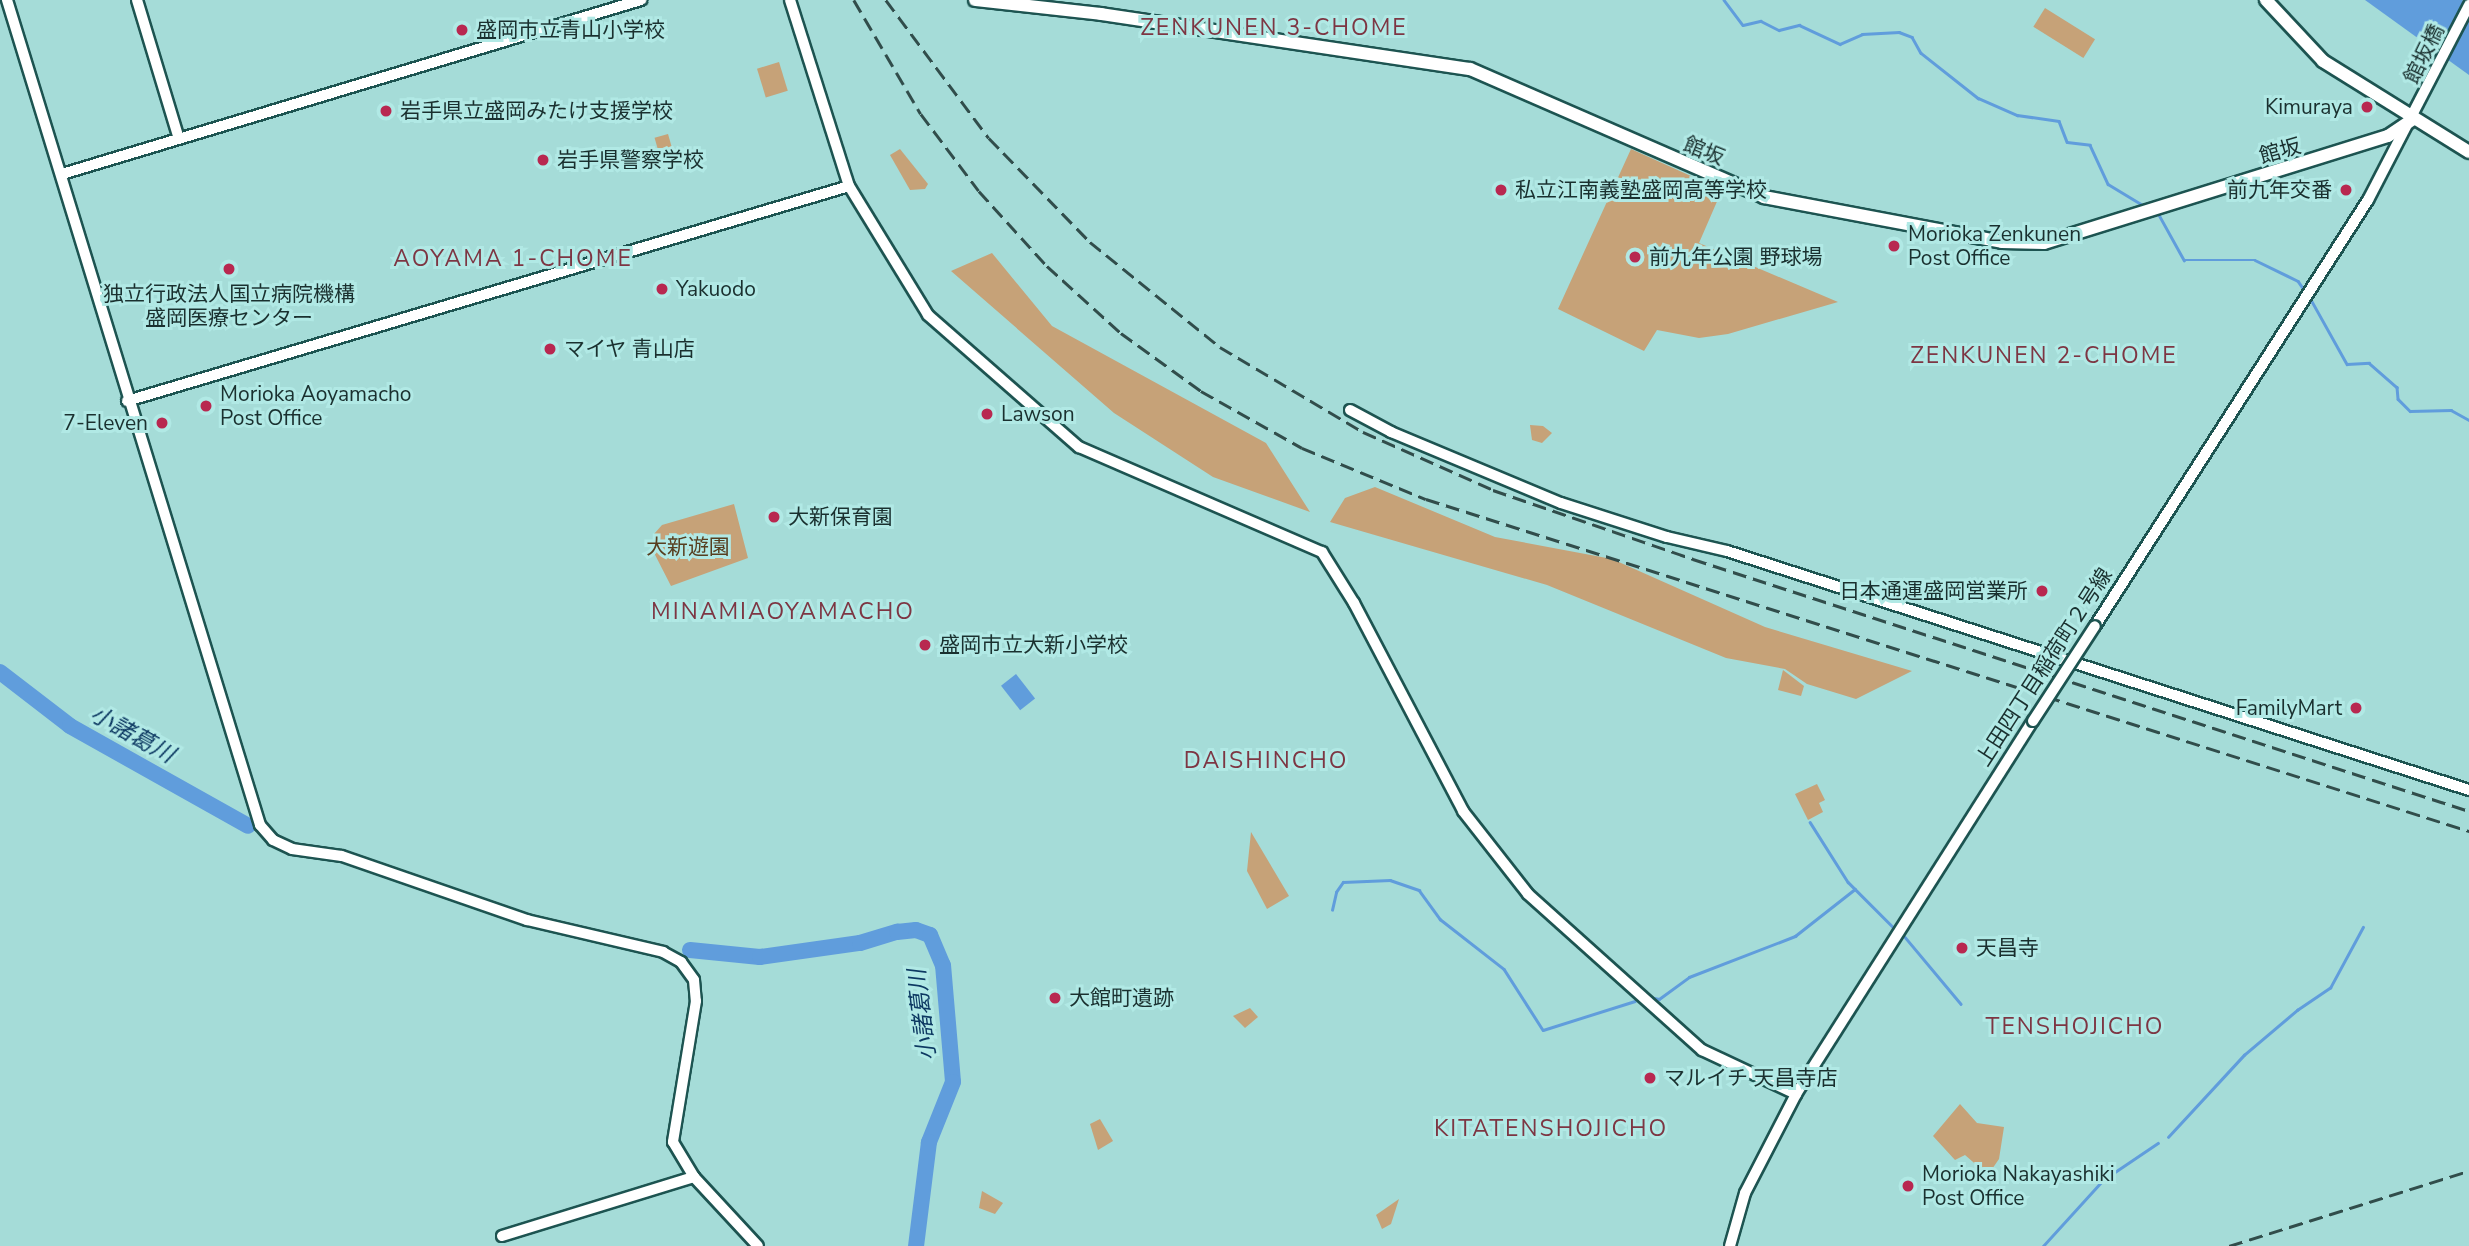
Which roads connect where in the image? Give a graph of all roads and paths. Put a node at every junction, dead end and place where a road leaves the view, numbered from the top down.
1 (7, 0) edge
2 (137, 0) edge
3 (641, 0) edge
4 (790, 0) edge
5 (975, 0) edge
6 (2266, 0) edge
7 (2469, 5) edge
8 (2413, 119) junction
9 (179, 139) junction
10 (2469, 152) edge
11 (62, 174) junction
12 (849, 186) junction
13 (127, 401) junction
14 (1350, 410) dead end
15 (2469, 790) edge
16 (1796, 1094) junction
17 (694, 1177) junction
18 (502, 1236) dead end
19 (758, 1246) edge
20 (1730, 1246) edge

1 - 11 street
2 - 9 street
3 - 9 street
4 - 12 street
5 - 8 main road, 館坂
6 - 8 main road
7 - 8 street, 館坂橋
8 - 10 main road
8 - 16 street, 上田四丁目稲荷町２号線, bridge
9 - 11 street
11 - 13 street
12 - 13 street
12 - 16 street
13 - 17 street
14 - 15 street
16 - 20 street, 上田四丁目稲荷町２号線
17 - 18 street
17 - 19 street

